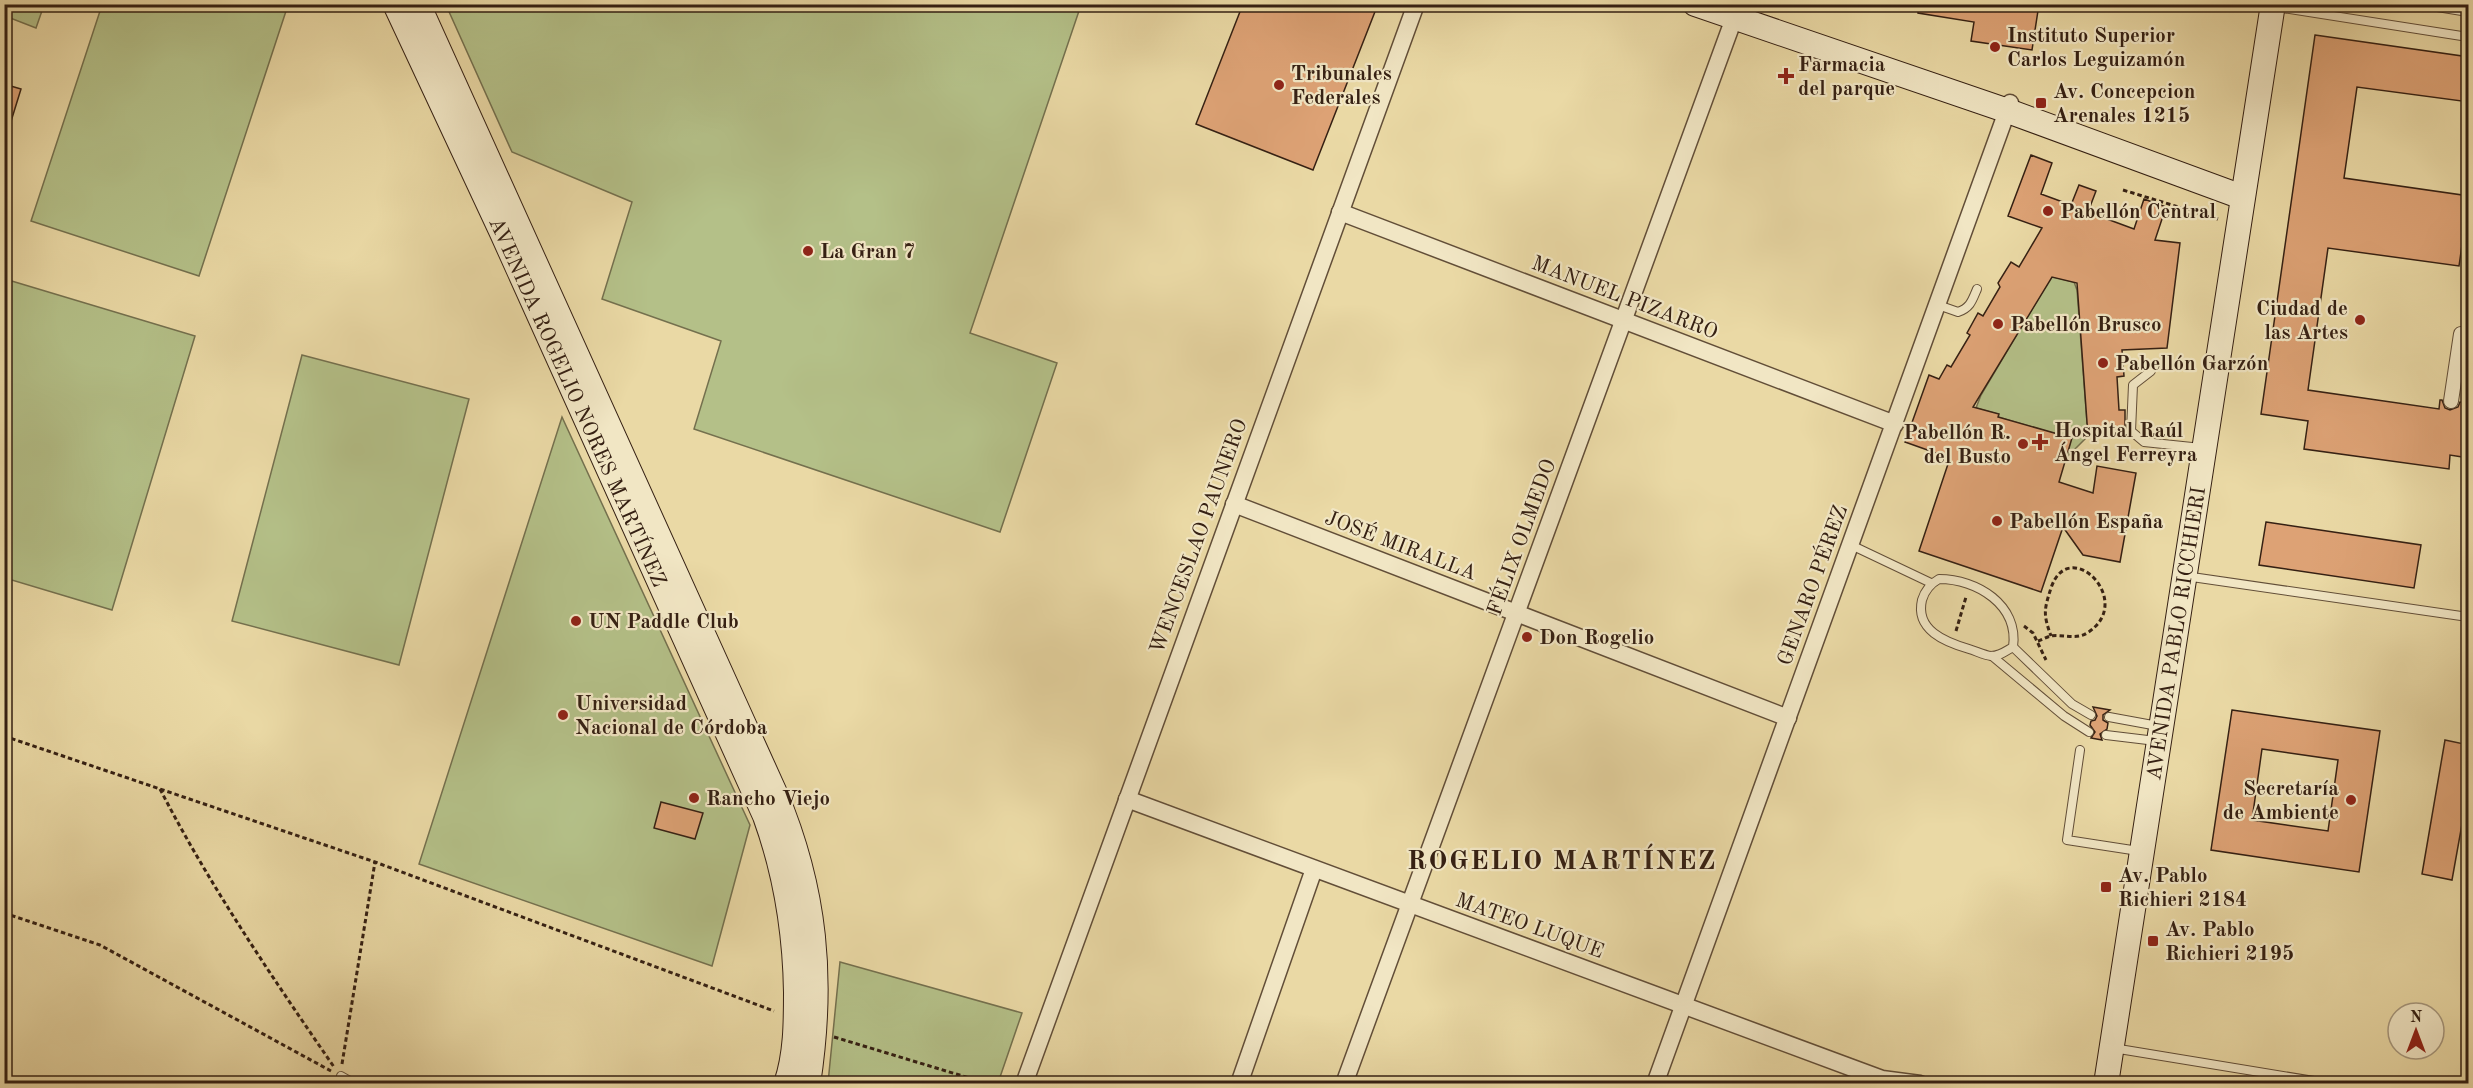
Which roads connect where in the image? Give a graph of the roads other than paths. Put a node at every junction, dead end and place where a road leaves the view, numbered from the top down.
1 (395, 4) edge
2 (418, 4) edge
3 (1416, 4) edge
4 (1695, 4) edge
5 (2419, 4) edge
6 (2267, 5) edge
7 (1735, 10) edge
8 (2469, 12) edge
9 (2469, 37) edge
10 (2009, 106) junction
11 (2237, 189) junction
12 (1340, 212) junction
13 (1977, 289) dead end
14 (1938, 305) junction
15 (1625, 320) junction
16 (2461, 334) dead end
17 (2151, 371) dead end
18 (2451, 401) dead end
19 (1895, 424) junction
20 (2192, 447) junction
21 (1234, 504) junction
22 (1851, 545) junction
23 (2185, 576) junction
24 (1931, 583) junction
25 (1517, 613) junction
26 (2469, 617) edge
27 (2013, 646) junction
28 (1992, 656) junction
29 (2091, 715) dead end
30 (2109, 717) dead end
31 (1788, 718) junction
32 (2089, 732) dead end
33 (2155, 733) junction
34 (2106, 735) dead end
35 (2080, 750) dead end
36 (1127, 799) junction
37 (2132, 850) junction
38 (1314, 869) junction
39 (1410, 904) junction
40 (1683, 1006) junction
41 (805, 1028) junction
42 (2112, 1047) junction
43 (341, 1076) road end
44 (1882, 1081) edge
45 (355, 1083) edge
46 (786, 1083) edge
47 (808, 1083) edge
48 (1024, 1083) edge
49 (1239, 1083) edge
50 (1344, 1083) edge
51 (1655, 1083) edge
52 (1920, 1083) edge
53 (2096, 1083) edge
54 (2106, 1083) edge
55 (2332, 1083) edge

1 - 41 main road, AVENIDA ROGELIO NORES MARTÍNEZ
2 - 41 main road, AVENIDA ROGELIO NORES MARTÍNEZ
3 - 12 street, WENCESLAO PAUNERO
4 - 7 main road
5 - 8 lane
6 - 9 lane
6 - 11 main road, AVENIDA PABLO RICCHIERI
7 - 10 main road
7 - 15 street, FÉLIX OLMEDO
10 - 11 main road
10 - 14 street, GENARO PÉREZ
11 - 20 main road, AVENIDA PABLO RICCHIERI
11 - 23 main road, AVENIDA PABLO RICCHIERI
12 - 15 street, MANUEL PIZARRO
12 - 21 street, WENCESLAO PAUNERO
13 - 14 lane
14 - 19 street, GENARO PÉREZ
15 - 19 street, MANUEL PIZARRO
15 - 25 street, FÉLIX OLMEDO
16 - 18 street
17 - 20 lane
19 - 22 street, GENARO PÉREZ
20 - 33 main road, AVENIDA PABLO RICCHIERI
21 - 25 street, JOSÉ MIRALLA
21 - 36 street, WENCESLAO PAUNERO
22 - 24 lane
22 - 31 street, GENARO PÉREZ
23 - 26 lane
23 - 33 main road, AVENIDA PABLO RICCHIERI
24 - 27 lane
24 - 28 lane
25 - 31 street, JOSÉ MIRALLA
25 - 39 street, FÉLIX OLMEDO
27 - 28 lane
27 - 29 lane
28 - 32 lane
30 - 33 lane
31 - 40 street, GENARO PÉREZ
33 - 34 lane
33 - 37 main road, AVENIDA PABLO RICCHIERI
33 - 42 main road, AVENIDA PABLO RICCHIERI
35 - 37 lane
36 - 38 street, MATEO LUQUE
36 - 48 street, WENCESLAO PAUNERO
37 - 53 main road, AVENIDA PABLO RICCHIERI
38 - 39 street, MATEO LUQUE
38 - 49 street
39 - 40 street, MATEO LUQUE
39 - 50 street, FÉLIX OLMEDO
40 - 44 street, MATEO LUQUE
40 - 51 street, GENARO PÉREZ
41 - 46 main road, AVENIDA ROGELIO NORES MARTÍNEZ
41 - 47 main road, AVENIDA ROGELIO NORES MARTÍNEZ
42 - 54 main road, AVENIDA PABLO RICCHIERI
42 - 55 lane
43 - 45 lane
44 - 52 street, MATEO LUQUE

